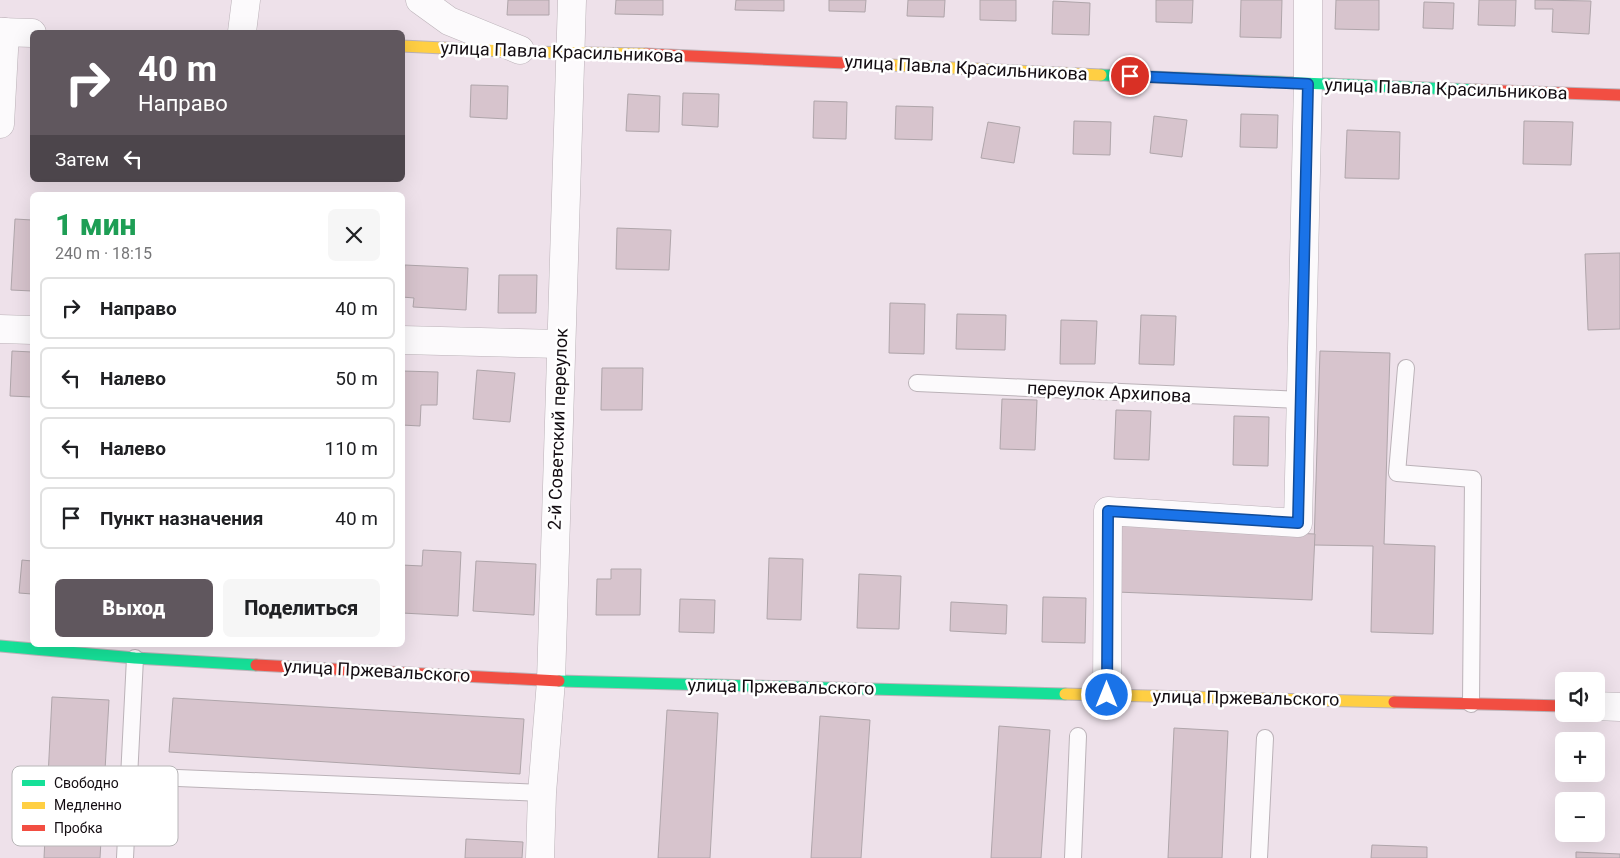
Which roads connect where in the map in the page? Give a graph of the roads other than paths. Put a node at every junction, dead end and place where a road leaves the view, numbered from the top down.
1 (246, 0) edge
2 (420, 0) edge
3 (572, 0) edge
4 (1308, 0) edge
5 (242, 30) edge
6 (3, 32) edge
7 (30, 33) edge
8 (405, 46) edge
9 (524, 52) junction
10 (569, 52) junction
11 (1308, 84) junction
12 (1620, 95) edge
13 (0, 124) edge
14 (0, 329) edge
15 (30, 330) edge
16 (405, 340) edge
17 (560, 344) junction
18 (1406, 368) dead end
19 (917, 383) dead end
20 (1301, 400) junction
21 (0, 646) edge
22 (135, 658) junction
23 (551, 681) junction
24 (1107, 695) junction
25 (1471, 704) junction
26 (1555, 706) edge
27 (1605, 706) edge
28 (1620, 707) edge
29 (1078, 736) dead end
30 (1265, 738) dead end
31 (130, 766) edge
32 (178, 778) edge
33 (542, 793) junction
34 (540, 858) edge
35 (1073, 858) edge
36 (1259, 858) edge

1 - 5 street
2 - 9 street
3 - 10 street, 2-й Советский переулок
4 - 11 street
6 - 7 street
6 - 13 street
8 - 9 street, улица Павла Красильникова
9 - 10 street, улица Павла Красильникова
10 - 11 street, улица Павла Красильникова
10 - 17 street, 2-й Советский переулок
11 - 12 street, улица Павла Красильникова
11 - 20 street
14 - 15 street
16 - 17 street
17 - 23 street, 2-й Советский переулок
18 - 25 lane
19 - 20 lane, переулок Архипова
20 - 24 street
21 - 22 street, улица Пржевальского
22 - 23 street, улица Пржевальского
22 - 31 lane
23 - 24 street, улица Пржевальского
23 - 33 street, 2-й Советский переулок
24 - 25 street, улица Пржевальского
25 - 26 street, улица Пржевальского
27 - 28 street
29 - 35 lane
30 - 36 lane
32 - 33 lane
33 - 34 street, 2-й Советский переулок

